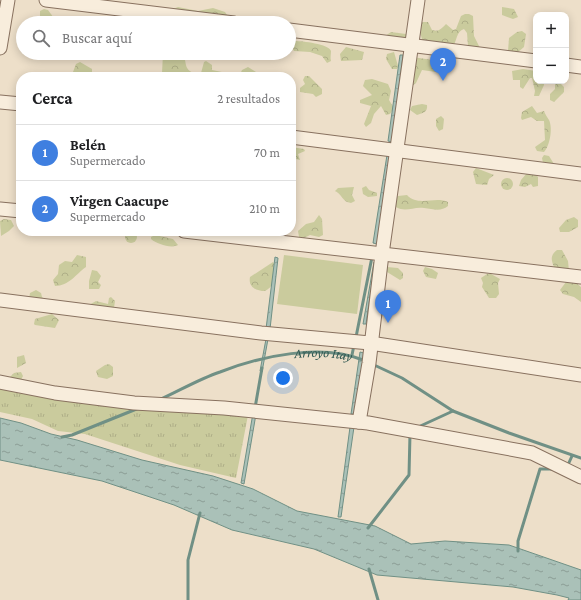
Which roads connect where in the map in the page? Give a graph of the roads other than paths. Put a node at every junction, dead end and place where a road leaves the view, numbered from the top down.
1 (8, 0) edge
2 (46, 0) edge
3 (418, 0) edge
4 (177, 16) edge
5 (296, 31) edge
6 (411, 45) junction
7 (0, 48) edge
8 (533, 61) edge
9 (569, 65) edge
10 (581, 66) edge
11 (0, 102) edge
12 (16, 104) edge
13 (296, 138) edge
14 (396, 149) junction
15 (581, 174) edge
16 (0, 209) edge
17 (16, 211) edge
18 (227, 236) edge
19 (382, 254) junction
20 (581, 277) edge
21 (0, 300) edge
22 (370, 343) junction
23 (581, 375) edge
24 (0, 382) edge
25 (358, 422) junction
26 (581, 477) edge

1 - 7 street
2 - 4 street
3 - 6 street
5 - 6 street
6 - 8 street
6 - 14 street
9 - 10 street
11 - 12 street
13 - 14 street
14 - 15 street
14 - 19 street
16 - 17 street
18 - 19 street
19 - 20 street
19 - 22 street
21 - 22 street
22 - 23 street
22 - 25 street
24 - 25 street
25 - 26 street

